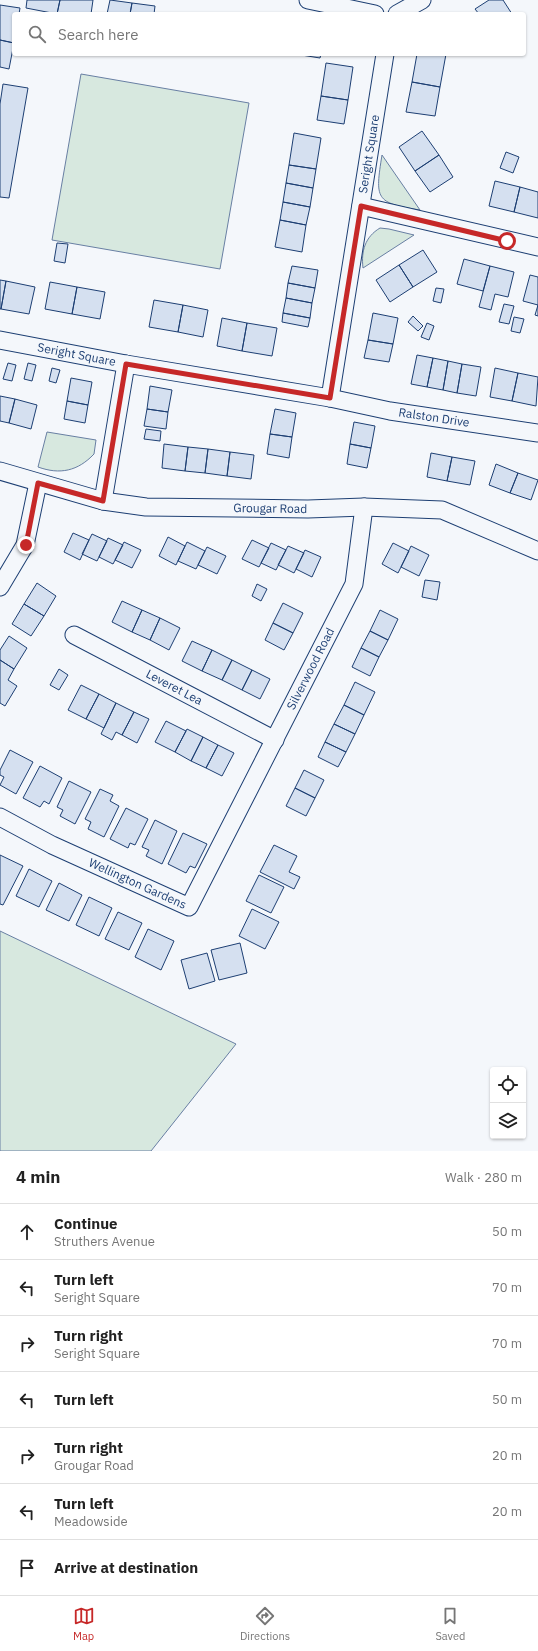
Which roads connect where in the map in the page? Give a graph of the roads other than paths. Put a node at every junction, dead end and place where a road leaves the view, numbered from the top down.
1 (308, 0) edge
2 (422, 0) edge
3 (365, 12) edge
4 (401, 12) edge
5 (385, 56) edge
6 (361, 206) junction
7 (538, 247) edge
8 (0, 340) edge
9 (126, 364) junction
10 (330, 398) junction
11 (538, 433) edge
12 (0, 471) edge
13 (38, 483) junction
14 (103, 501) junction
15 (364, 507) junction
16 (538, 551) edge
17 (0, 587) edge
18 (74, 635) dead end
19 (274, 740) junction
20 (0, 817) edge
21 (233, 822) joint

1 - 3 street
2 - 4 street
5 - 6 street, Seright Square
6 - 7 street
6 - 10 street, Seright Square
8 - 9 street, Seright Square
9 - 10 street, Seright Square
9 - 14 street
10 - 11 street, Ralston Drive
12 - 13 street, Grougar Road
13 - 14 street, Grougar Road
13 - 17 street
14 - 15 street, Grougar Road
15 - 16 street, Grougar Road
15 - 19 street, Silverwood Road
18 - 19 street, Leveret Lea
19 - 21 street, Silverwood Road
20 - 21 street, Wellington Gardens

